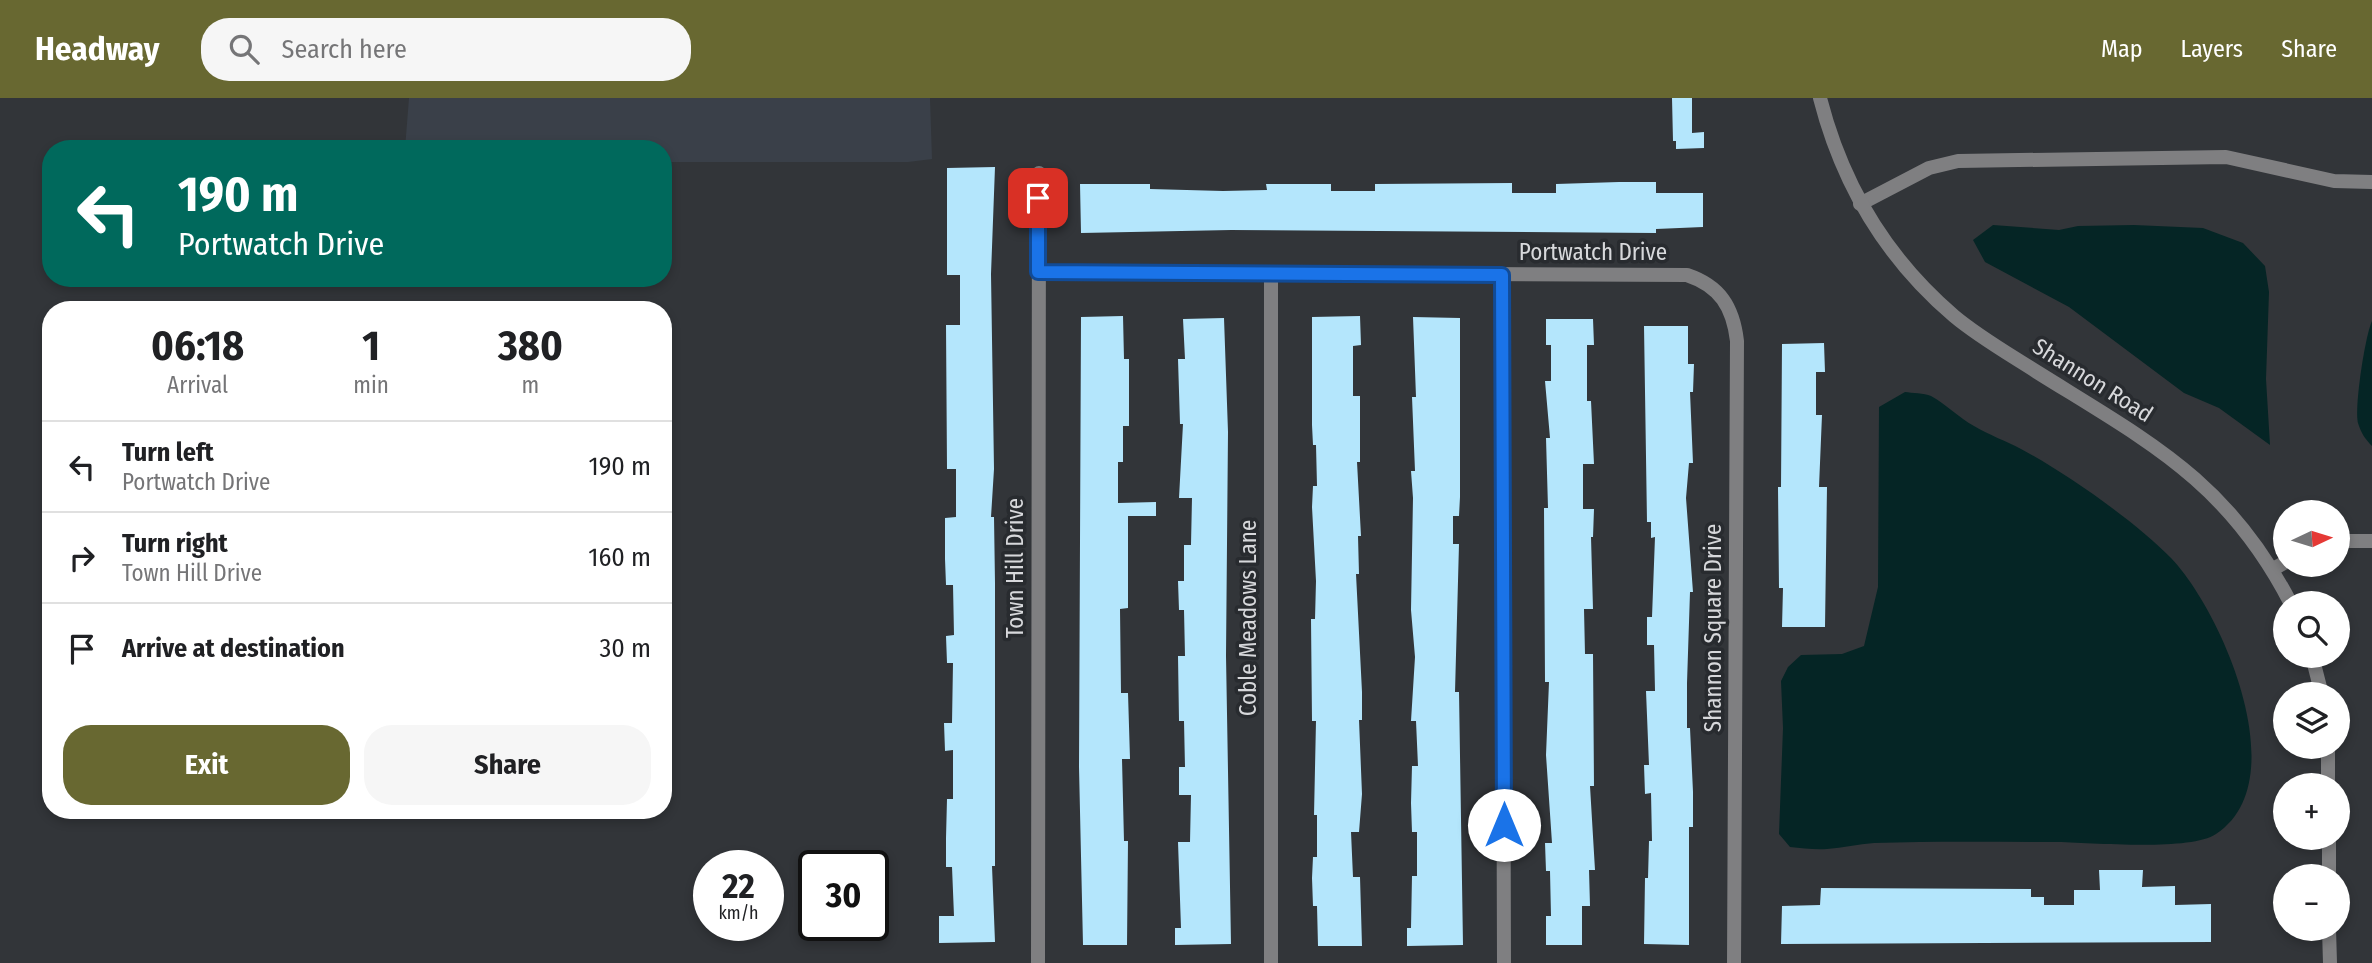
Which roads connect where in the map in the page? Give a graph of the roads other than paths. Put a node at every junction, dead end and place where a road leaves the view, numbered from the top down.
1 (1820, 98) edge
2 (1039, 173) dead end
3 (2372, 182) edge
4 (1860, 204) junction
5 (1038, 272) junction
6 (1271, 274) junction
7 (1502, 275) junction
8 (1723, 296) joint
9 (2350, 541) edge
10 (2372, 541) edge
11 (2273, 558) edge
12 (2329, 941) edge
13 (1038, 963) edge
14 (1271, 963) edge
15 (1504, 963) edge
16 (1734, 963) edge
17 (2330, 963) edge

1 - 4 street, Shannon Road
2 - 5 street, Town Hill Drive
3 - 4 street
4 - 11 street, Shannon Road
5 - 6 street, Portwatch Drive
5 - 13 street, Town Hill Drive
6 - 7 street, Portwatch Drive
6 - 14 street, Coble Meadows Lane
7 - 8 street, Portwatch Drive
7 - 15 street
8 - 16 street, Shannon Square Drive
9 - 10 street
12 - 17 street

